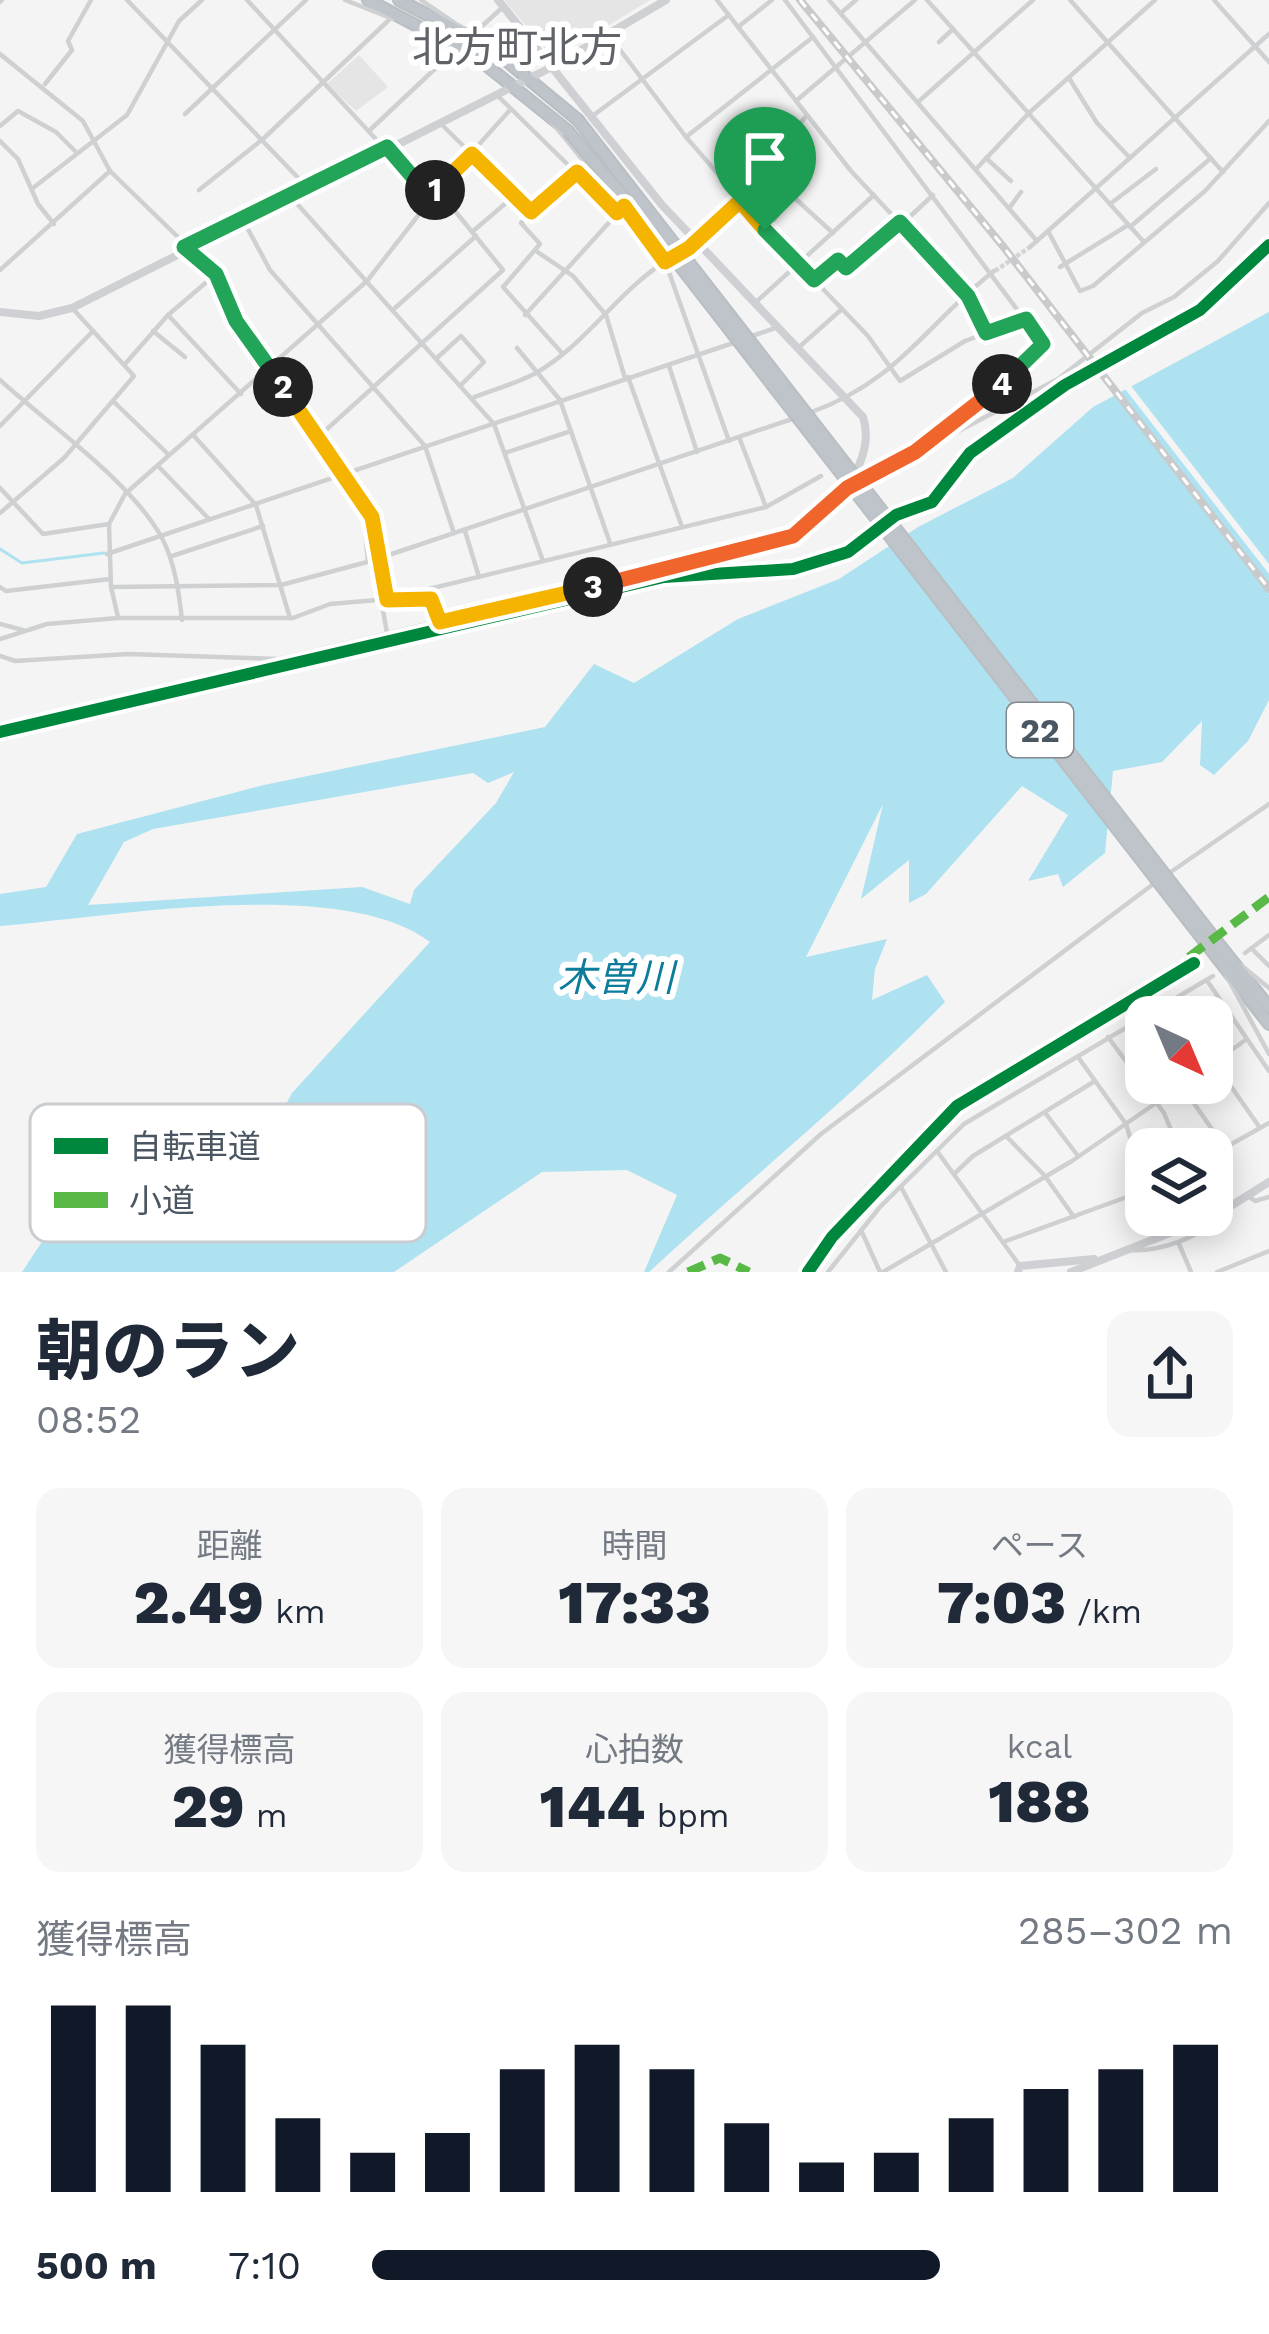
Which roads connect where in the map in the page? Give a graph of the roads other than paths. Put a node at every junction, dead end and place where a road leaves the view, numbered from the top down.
1 (91, 0) edge
2 (128, 0) edge
3 (202, 0) edge
4 (247, 0) edge
5 (306, 0) edge
6 (345, 0) edge
7 (368, 0) edge
8 (399, 0) edge
9 (421, 0) edge
10 (717, 0) edge
11 (772, 0) edge
12 (785, 0) edge
13 (829, 0) edge
14 (856, 0) edge
15 (915, 0) edge
16 (927, 0) edge
17 (1034, 0) edge
18 (1070, 0) edge
19 (1155, 0) edge
20 (1214, 0) edge
21 (662, 1) edge
22 (500, 3) edge
23 (841, 14) junction
24 (728, 15) junction
25 (391, 18) junction
26 (738, 27) junction
27 (275, 29) junction
28 (953, 29) junction
29 (476, 31) junction
30 (608, 34) junction
31 (1269, 34) edge
32 (813, 37) junction
33 (939, 42) dead end
34 (1108, 42) junction
35 (170, 43) junction
36 (867, 44) junction
37 (459, 46) junction
38 (1256, 46) junction
39 (975, 53) junction
40 (0, 54) edge
41 (1269, 62) edge
42 (551, 67) junction
43 (836, 69) junction
44 (771, 70) junction
45 (531, 77) junction
46 (1069, 78) junction
47 (323, 81) junction
48 (644, 81) junction
49 (516, 84) junction
50 (45, 85) junction
51 (214, 87) junction
52 (496, 94) junction
53 (796, 101) junction
54 (918, 102) junction
55 (510, 110) junction
56 (548, 113) junction
57 (1029, 113) junction
58 (184, 114) dead end
59 (807, 116) junction
60 (1176, 118) junction
61 (585, 119) junction
62 (1269, 121) edge
63 (439, 122) junction
64 (0, 126) edge
65 (371, 129) junction
66 (96, 136) junction
67 (686, 137) junction
68 (263, 139) junction
69 (0, 141) edge
70 (387, 147) junction
71 (75, 151) junction
72 (10, 152) junction
73 (472, 154) junction
74 (986, 158) junction
75 (1130, 158) junction
76 (1211, 158) junction
77 (0, 160) edge
78 (976, 168) junction
79 (1156, 169) dead end
80 (764, 170) junction
81 (110, 171) junction
82 (577, 172) junction
83 (1223, 172) junction
84 (1010, 181) dead end
85 (307, 187) junction
86 (33, 188) junction
87 (1096, 188) junction
88 (199, 190) dead end
89 (437, 190) junction
90 (1021, 192) dead end
91 (290, 195) junction
92 (874, 195) junction
93 (934, 195) junction
94 (514, 196) junction
95 (792, 198) junction
96 (740, 201) junction
97 (1269, 202) edge
98 (1110, 204) junction
99 (624, 206) junction
100 (1010, 208) junction
101 (531, 212) junction
102 (617, 213) junction
103 (242, 218) junction
104 (901, 223) junction
105 (54, 224) junction
106 (1129, 226) junction
107 (765, 230) junction
108 (1048, 231) junction
109 (833, 233) junction
110 (474, 234) junction
111 (1037, 241) junction
112 (696, 242) junction
113 (1144, 242) junction
114 (184, 247) junction
115 (1030, 247) tunnel mouth
116 (535, 250) junction
117 (665, 262) junction
118 (798, 265) junction
119 (1063, 266) junction
120 (564, 269) junction
121 (0, 270) edge
122 (503, 270) junction
123 (992, 272) junction
124 (216, 274) junction
125 (510, 279) junction
126 (814, 280) junction
127 (367, 281) junction
128 (968, 296) junction
129 (754, 303) junction
130 (72, 308) junction
131 (842, 309) junction
132 (393, 310) junction
133 (0, 312) edge
134 (168, 315) junction
135 (525, 315) junction
136 (606, 315) junction
137 (1026, 319) junction
138 (318, 326) junction
139 (778, 327) junction
140 (93, 331) junction
141 (153, 331) junction
142 (986, 333) junction
143 (423, 344) junction
144 (798, 347) junction
145 (517, 348) dead end
146 (561, 352) junction
147 (701, 355) junction
148 (184, 357) dead end
149 (437, 358) junction
150 (124, 364) junction
151 (669, 366) junction
152 (890, 366) junction
153 (271, 368) junction
154 (536, 373) junction
155 (626, 378) junction
156 (0, 380) edge
157 (461, 385) junction
158 (372, 387) junction
159 (241, 394) junction
160 (472, 398) junction
161 (848, 399) junction
162 (560, 400) junction
163 (23, 401) junction
164 (114, 402) junction
165 (494, 424) junction
166 (0, 426) edge
167 (571, 431) junction
168 (193, 436) junction
169 (739, 437) junction
170 (317, 438) junction
171 (729, 440) junction
172 (71, 444) junction
173 (425, 446) junction
174 (697, 452) junction
175 (915, 452) junction
176 (505, 453) junction
177 (169, 454) junction
178 (658, 463) junction
179 (158, 465) junction
180 (342, 475) junction
181 (821, 476) dead end
182 (591, 485) junction
183 (0, 488) edge
184 (847, 488) junction
185 (125, 494) junction
186 (14, 501) junction
187 (256, 505) junction
188 (766, 508) junction
189 (524, 510) junction
190 (0, 513) edge
191 (366, 514) junction
192 (208, 519) junction
193 (109, 524) junction
194 (263, 526) junction
195 (682, 526) junction
196 (464, 530) junction
197 (454, 533) junction
198 (161, 536) junction
199 (610, 543) junction
200 (771, 543) joint
201 (107, 554) junction
202 (169, 557) junction
203 (374, 560) junction
204 (543, 561) junction
205 (479, 577) junction
206 (110, 579) junction
207 (280, 585) junction
208 (178, 586) junction
209 (0, 587) edge
210 (111, 587) junction
211 (383, 600) junction
212 (118, 618) junction
213 (290, 618) junction
214 (182, 620) junction
215 (440, 622) junction
216 (0, 624) edge
217 (23, 630) junction
218 (388, 634) junction
219 (0, 639) edge
220 (0, 656) edge
221 (1269, 804) edge
222 (1269, 935) edge
223 (1219, 951) junction
224 (1269, 966) edge
225 (1269, 988) edge
226 (1269, 1006) edge
227 (1269, 1024) edge
228 (1108, 1037) junction
229 (1244, 1041) junction
230 (1233, 1048) edge
231 (1269, 1054) edge
232 (1077, 1055) junction
233 (1125, 1060) edge
234 (1269, 1071) edge
235 (1095, 1081) junction
236 (1233, 1090) edge
237 (1155, 1104) edge
238 (1046, 1114) junction
239 (1269, 1123) edge
240 (1126, 1124) junction
241 (1127, 1128) edge
242 (1260, 1128) junction
243 (1006, 1136) junction
244 (1233, 1144) edge
245 (937, 1150) junction
246 (1078, 1156) junction
247 (954, 1174) junction
248 (1046, 1176) junction
249 (1269, 1182) edge
250 (901, 1187) junction
251 (1248, 1196) junction
252 (1125, 1197) edge
253 (1269, 1197) edge
254 (1233, 1203) edge
255 (980, 1215) junction
256 (1074, 1216) junction
257 (861, 1230) junction
258 (1159, 1236) edge
259 (1190, 1236) edge
260 (1003, 1242) junction
261 (1178, 1242) junction
262 (932, 1243) junction
263 (1129, 1249) junction
264 (1269, 1251) edge
265 (1098, 1261) junction
266 (1019, 1269) edge
267 (1236, 1269) edge
268 (669, 1272) edge
269 (828, 1272) edge
270 (881, 1272) edge
271 (946, 1272) edge
272 (1071, 1272) edge
273 (1191, 1272) edge
274 (1217, 1272) edge

1 - 50 street
2 - 35 street
3 - 35 street
4 - 27 street
5 - 27 street
6 - 25 street
7 - 37 highway, 22
8 - 29 highway, 22
9 - 29 street
10 - 24 street
11 - 26 street
12 - 32 street
13 - 23 street
14 - 23 street
15 - 36 street
16 - 28 street
17 - 39 street
18 - 34 street
19 - 34 street
20 - 38 street
21 - 30 main road
22 - 29 street
22 - 42 main road
23 - 36 street
24 - 26 street
24 - 48 street
25 - 37 street
25 - 47 street
26 - 44 street
27 - 47 street
27 - 51 street
28 - 33 street
28 - 39 street
29 - 45 highway, 22
30 - 42 main road
30 - 48 street
31 - 38 street
32 - 43 street
32 - 44 street
34 - 46 street
34 - 60 street
35 - 51 street
35 - 66 street
36 - 43 street
36 - 54 street
37 - 49 highway, 22
37 - 65 street
38 - 41 street
38 - 60 street
39 - 54 street
39 - 57 street
40 - 50 street
42 - 45 main road
42 - 61 main road
43 - 53 street
43 - 93 street
44 - 53 street
44 - 67 street
45 - 49 main road
45 - 61 highway, 22
46 - 57 street
46 - 75 street
47 - 65 street
47 - 68 street
48 - 61 street
48 - 67 street
49 - 52 main road
49 - 56 highway, 22
50 - 66 street
51 - 58 street
51 - 68 street
52 - 55 street
52 - 63 main road
53 - 59 street
54 - 78 street
55 - 73 street
55 - 82 street
56 - 99 street
56 - 223 highway, 22, bridge
57 - 74 street
57 - 87 street
59 - 80 street
59 - 92 street
60 - 75 street
60 - 76 street
61 - 112 main road
61 - 223 highway, 22, bridge
62 - 83 street
63 - 70 main road
63 - 73 street
64 - 71 street
65 - 70 street
66 - 71 street
66 - 81 street
67 - 96 street
68 - 85 street
68 - 88 street
69 - 72 street
70 - 85 main road
70 - 89 street
71 - 86 street
72 - 77 street
72 - 86 street
73 - 89 street
73 - 94 street
74 - 78 street
74 - 84 street
75 - 87 street
76 - 83 street
76 - 106 street
78 - 100 street
79 - 98 street
80 - 95 street
80 - 96 street
81 - 105 street
81 - 114 street
82 - 101 street
82 - 102 street
83 - 113 street
85 - 91 main road
86 - 105 street
87 - 98 street
87 - 108 street
89 - 110 street
89 - 127 street
90 - 100 street
91 - 103 main road
91 - 127 street
92 - 104 street
92 - 109 street
93 - 104 street
93 - 123 street
94 - 101 street
94 - 110 street
95 - 107 street
95 - 109 street
96 - 107 street
96 - 112 street
97 - 175 street
98 - 106 street
99 - 102 street
99 - 117 street
100 - 111 street
101 - 116 street
102 - 120 street
103 - 114 main road
103 - 138 street
104 - 126 street
104 - 128 street
105 - 121 street
106 - 113 street
106 - 119 street
107 - 118 street
108 - 111 street
108 - 119 street
109 - 118 street
110 - 122 street
110 - 132 street
111 - 115 street
112 - 117 street
112 - 129 main road
113 - 119 street
114 - 124 street
114 - 130 main road
116 - 120 street
116 - 125 street
117 - 136 street
117 - 147 street
118 - 126 street
118 - 129 street
120 - 135 street
120 - 136 street
122 - 125 street
122 - 143 street
123 - 128 street
123 - 137 street
124 - 134 street
124 - 153 street
125 - 135 street
126 - 131 street
127 - 132 street
127 - 138 street
128 - 142 street
128 - 152 street
129 - 139 main road
130 - 133 main road
130 - 140 street
131 - 144 street
131 - 152 street
132 - 143 street
134 - 141 street
134 - 159 street
135 - 146 street
136 - 146 street
136 - 155 street
137 - 142 street
137 - 175 street
138 - 153 street
138 - 158 street
139 - 144 main road
139 - 147 street
140 - 150 street
140 - 163 street
141 - 148 street
141 - 150 street
142 - 152 street
143 - 149 street
143 - 158 street
144 - 161 main road
145 - 154 street
146 - 154 street
147 - 151 street
147 - 171 street
149 - 157 street
149 - 157 street
150 - 164 street
151 - 155 street
151 - 174 street
152 - 161 street
153 - 159 street
153 - 170 street
154 - 160 street
154 - 162 street
155 - 162 street
155 - 178 street
156 - 163 street
157 - 160 street
158 - 170 street
158 - 173 street
159 - 168 street
160 - 165 street
161 - 169 street
161 - 184 main road
162 - 165 street
162 - 167 street
163 - 166 street
163 - 172 street
164 - 172 street
164 - 177 street
165 - 173 street
165 - 176 street
167 - 176 street
167 - 182 street
168 - 177 street
168 - 187 street
169 - 171 street
169 - 188 street
170 - 180 street
171 - 174 street
172 - 185 street
172 - 186 street
173 - 180 street
173 - 197 street
174 - 178 street
175 - 184 street
176 - 189 street
177 - 179 street
178 - 182 street
178 - 195 street
179 - 185 street
179 - 192 street
180 - 187 street
180 - 191 street
181 - 188 street
182 - 189 street
182 - 199 street
183 - 186 street
184 - 200 main road
185 - 193 street
185 - 198 street
186 - 190 street
186 - 193 street
187 - 192 street
187 - 194 street
188 - 195 street
189 - 196 street
189 - 204 street
191 - 203 street
191 - 203 street
191 - 218 street
192 - 198 street
193 - 201 street
194 - 202 street
194 - 207 street
195 - 199 street
196 - 197 street
196 - 205 street
197 - 203 street
198 - 201 street
198 - 202 street
199 - 204 street
200 - 215 street
201 - 206 street
202 - 208 street
203 - 207 street
203 - 211 street
204 - 205 street
205 - 211 street
206 - 209 street
206 - 210 street
207 - 208 street
207 - 213 street
208 - 210 street
208 - 214 street
210 - 212 street
211 - 213 street
211 - 215 street
212 - 214 street
212 - 217 street
213 - 214 street
215 - 218 street
216 - 217 street
217 - 219 street
218 - 220 street
221 - 268 street
222 - 224 street
223 - 225 street
223 - 226 highway, 22
223 - 227 highway, 22
223 - 231 street
228 - 229 street
228 - 232 street
228 - 233 street
229 - 230 street
229 - 234 street
232 - 235 street
232 - 245 street
235 - 238 street
235 - 240 street
236 - 242 street
237 - 240 street
238 - 243 street
238 - 246 street
239 - 242 street
240 - 241 street
240 - 246 street
242 - 244 street
243 - 247 street
243 - 248 street
245 - 247 street
245 - 250 street
246 - 248 street
247 - 255 street
248 - 255 street
248 - 256 street
249 - 251 main road
250 - 257 street
250 - 262 street
251 - 253 street
251 - 254 main road
252 - 256 street
255 - 260 street
255 - 262 street
256 - 260 street
257 - 269 street
257 - 270 street
258 - 263 main road
259 - 261 street
260 - 266 street
261 - 263 street
261 - 273 street
262 - 270 street
262 - 271 street
263 - 265 main road
264 - 267 street
265 - 266 main road
265 - 272 main road
267 - 274 street

